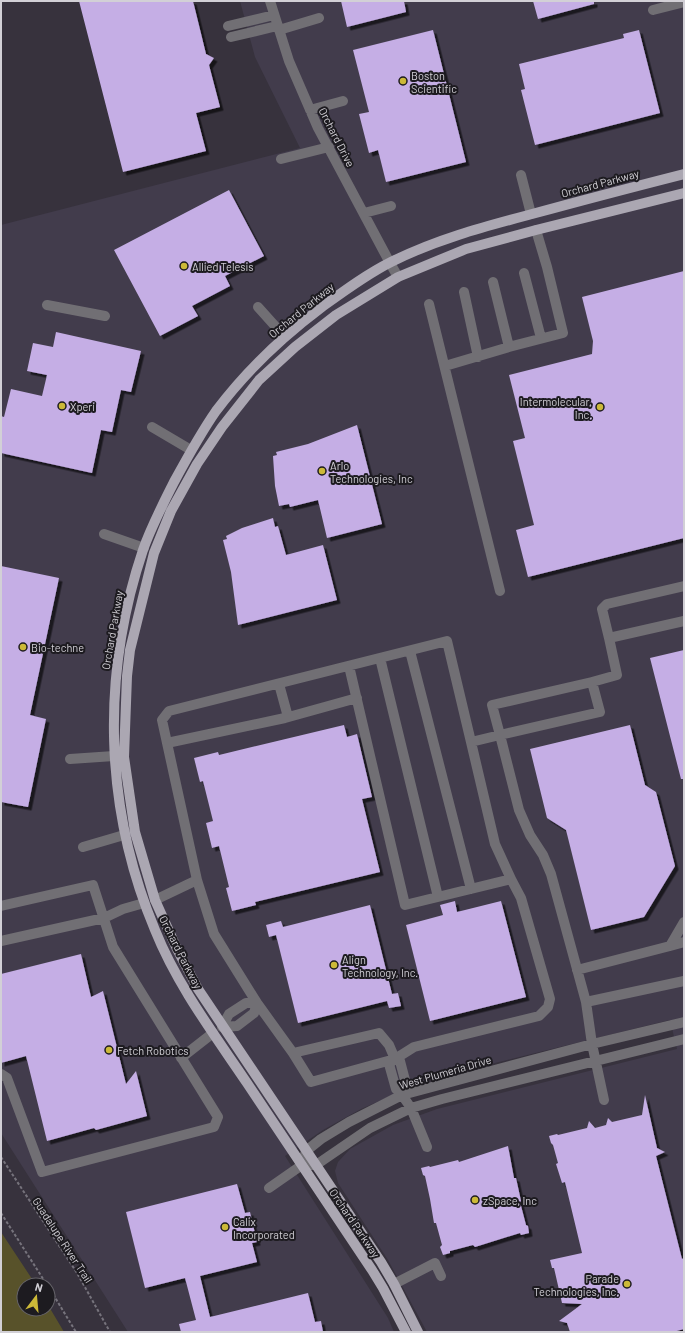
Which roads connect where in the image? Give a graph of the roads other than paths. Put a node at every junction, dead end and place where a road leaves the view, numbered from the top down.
1 (270, 1) edge
2 (684, 2) edge
3 (653, 10) dead end
4 (274, 15) junction
5 (319, 18) dead end
6 (228, 26) dead end
7 (278, 28) junction
8 (231, 37) dead end
9 (343, 101) dead end
10 (310, 110) junction
11 (328, 147) junction
12 (281, 159) dead end
13 (684, 174) edge
14 (521, 175) dead end
15 (623, 189) junction
16 (684, 192) edge
17 (391, 206) dead end
18 (627, 206) junction
19 (364, 213) junction
20 (531, 214) junction
21 (536, 230) junction
22 (390, 263) junction
23 (524, 273) dead end
24 (398, 277) junction
25 (493, 282) dead end
26 (464, 292) dead end
27 (429, 304) dead end
28 (47, 305) dead end
29 (258, 307) dead end
30 (105, 316) dead end
31 (284, 336) junction
32 (541, 338) junction
33 (509, 347) junction
34 (295, 348) junction
35 (478, 356) junction
36 (445, 366) junction
37 (152, 427) dead end
38 (191, 450) junction
39 (196, 464) junction
40 (104, 534) dead end
41 (144, 548) junction
42 (154, 553) junction
43 (684, 586) edge
44 (500, 591) dead end
45 (684, 621) edge
46 (609, 638) junction
47 (410, 651) junction
48 (380, 658) junction
49 (349, 666) junction
50 (592, 682) junction
51 (279, 684) junction
52 (356, 698) junction
53 (288, 717) junction
54 (500, 735) junction
55 (471, 742) junction
56 (167, 743) junction
57 (119, 756) junction
58 (70, 759) dead end
59 (124, 835) junction
60 (83, 847) dead end
61 (511, 879) junction
62 (197, 880) junction
63 (471, 889) junction
64 (438, 897) junction
65 (155, 900) junction
66 (144, 903) junction
67 (1, 906) edge
68 (104, 918) junction
69 (684, 922) edge
70 (1, 941) edge
71 (684, 942) edge
72 (670, 946) junction
73 (577, 970) junction
74 (684, 980) edge
75 (586, 1002) junction
76 (256, 1003) junction
77 (684, 1022) edge
78 (222, 1027) junction
79 (213, 1033) junction
80 (684, 1039) edge
81 (592, 1044) junction
82 (293, 1053) junction
83 (182, 1058) junction
84 (395, 1060) junction
85 (596, 1061) junction
86 (1, 1074) edge
87 (402, 1095) junction
88 (604, 1100) dead end
89 (411, 1108) junction
90 (427, 1147) dead end
91 (306, 1150) junction
92 (302, 1165) junction
93 (316, 1165) junction
94 (269, 1188) dead end
95 (441, 1276) dead end
96 (394, 1284) junction
97 (383, 1288) junction
98 (406, 1332) edge
99 (418, 1332) edge

1 - 4 street, Orchard Drive
2 - 3 street
4 - 6 street
4 - 7 street, Orchard Drive
5 - 7 street
7 - 8 street
7 - 10 street, Orchard Drive
9 - 10 street
10 - 11 street, Orchard Drive
11 - 12 street
11 - 19 street, Orchard Drive
13 - 15 main road, Orchard Parkway
14 - 20 street
15 - 18 main road
15 - 20 main road, Orchard Parkway
16 - 18 main road, Orchard Parkway
17 - 19 street
18 - 21 main road, Orchard Parkway
19 - 22 street, Orchard Drive
20 - 21 main road
20 - 22 main road, Orchard Parkway
21 - 24 main road, Orchard Parkway
21 - 32 street
22 - 24 street, Orchard Drive
22 - 31 main road, Orchard Parkway
23 - 32 street
24 - 34 main road, Orchard Parkway
25 - 33 street
26 - 35 street
27 - 36 street
28 - 30 street
29 - 31 street
31 - 34 main road
31 - 38 main road, Orchard Parkway
32 - 33 street
33 - 35 street
34 - 39 main road, Orchard Parkway
35 - 36 street
36 - 44 street
37 - 38 street
38 - 39 main road
38 - 41 main road, Orchard Parkway
39 - 42 main road, Orchard Parkway
40 - 41 street
41 - 42 main road
41 - 57 main road, Orchard Parkway
42 - 57 main road, Orchard Parkway
43 - 46 street
45 - 46 street
46 - 50 street
47 - 48 street
47 - 55 street
47 - 63 street
48 - 49 street
48 - 64 street
49 - 51 street
49 - 52 street
50 - 54 street
50 - 54 street
51 - 53 street
51 - 56 street
52 - 53 street
52 - 64 street
53 - 56 street
54 - 55 street
54 - 73 street
55 - 61 street
56 - 62 street
57 - 58 street
57 - 59 main road, Orchard Parkway
57 - 65 main road, Orchard Parkway
59 - 60 street
59 - 66 main road, Orchard Parkway
61 - 63 street
61 - 84 street
62 - 65 street
62 - 76 street
63 - 64 street
65 - 66 main road
65 - 78 main road, Orchard Parkway
66 - 68 street
66 - 79 main road, Orchard Parkway
67 - 68 street
68 - 70 street
68 - 83 street
69 - 72 street
71 - 72 street
72 - 73 street
73 - 75 street
74 - 75 street
75 - 81 street
76 - 78 street
76 - 82 street
77 - 81 street, West Plumeria Drive
78 - 79 main road
78 - 91 main road, Orchard Parkway
79 - 83 street
79 - 92 main road, Orchard Parkway
80 - 85 street
81 - 85 street
81 - 87 street, West Plumeria Drive
82 - 84 street
82 - 84 street
83 - 86 street
84 - 87 street
85 - 88 street
85 - 89 street
87 - 89 street
87 - 91 street, West Plumeria Drive
89 - 90 street
89 - 93 street
91 - 92 street
91 - 93 main road, Orchard Parkway
92 - 93 street
92 - 94 street
92 - 97 main road, Orchard Parkway
93 - 96 main road, Orchard Parkway
95 - 96 street
96 - 97 main road
96 - 99 main road, Orchard Parkway
97 - 98 main road, Orchard Parkway

